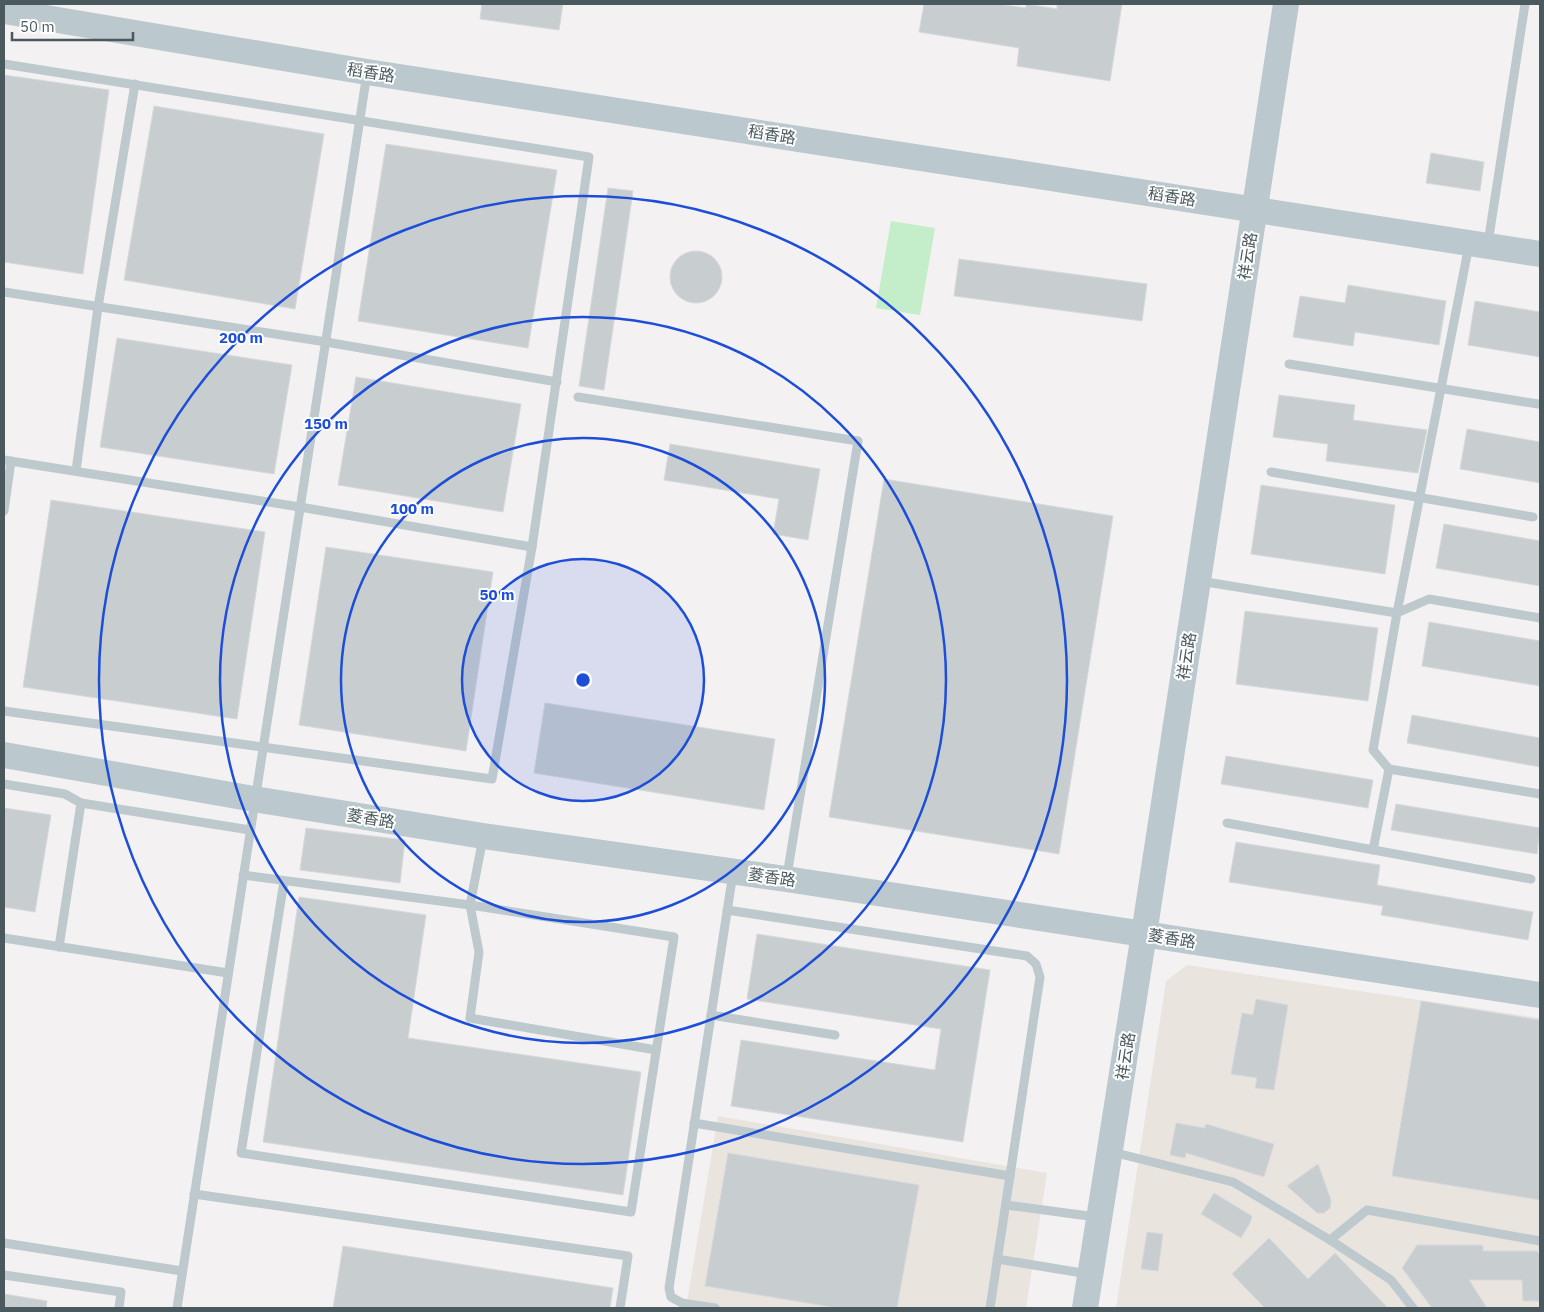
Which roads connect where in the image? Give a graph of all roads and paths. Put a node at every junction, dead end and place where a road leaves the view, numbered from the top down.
1 (1286, 4) edge
2 (1525, 4) edge
3 (4, 11) edge
4 (4, 64) edge
5 (367, 72) junction
6 (135, 84) junction
7 (359, 121) junction
8 (1254, 209) junction
9 (1479, 244) junction
10 (1540, 254) edge
11 (4, 292) edge
12 (98, 307) junction
13 (326, 342) junction
14 (1289, 364) dead end
15 (556, 382) junction
16 (1441, 388) junction
17 (578, 398) dead end
18 (1538, 404) dead end
19 (7, 460) edge
20 (76, 471) junction
21 (1271, 472) dead end
22 (1420, 498) junction
23 (300, 507) junction
24 (4, 511) edge
25 (1533, 517) dead end
26 (532, 547) junction
27 (1198, 581) junction
28 (1398, 613) junction
29 (1540, 618) edge
30 (4, 711) edge
31 (263, 747) junction
32 (4, 754) edge
33 (1389, 769) junction
34 (4, 784) edge
35 (1540, 794) edge
36 (254, 799) junction
37 (80, 803) junction
38 (1227, 823) dead end
39 (250, 830) junction
40 (483, 836) junction
41 (1373, 850) junction
42 (734, 872) junction
43 (243, 875) junction
44 (786, 879) junction
45 (284, 880) junction
46 (1531, 880) dead end
47 (470, 905) junction
48 (727, 910) junction
49 (1144, 934) junction
50 (4, 938) edge
51 (59, 947) junction
52 (228, 973) junction
53 (1540, 995) edge
54 (711, 1015) junction
55 (835, 1035) dead end
56 (656, 1050) junction
57 (694, 1123) junction
58 (1110, 1152) junction
59 (1010, 1176) junction
60 (194, 1194) junction
61 (1006, 1205) junction
62 (1099, 1218) junction
63 (1330, 1240) junction
64 (1540, 1240) edge
65 (4, 1244) edge
66 (997, 1259) junction
67 (182, 1271) junction
68 (1090, 1274) junction
69 (4, 1275) edge
70 (119, 1308) edge
71 (177, 1308) edge
72 (620, 1308) edge
73 (715, 1308) edge
74 (990, 1308) edge
75 (1085, 1308) edge
76 (1413, 1308) edge

1 - 8 street, 祥云路
2 - 9 lane
3 - 5 street, 稻香路
4 - 6 lane
5 - 7 lane
5 - 8 street, 稻香路
6 - 7 lane
6 - 12 lane
7 - 13 lane
7 - 15 lane
8 - 9 street, 稻香路
8 - 27 street, 祥云路
9 - 10 street, 稻香路
9 - 16 lane
11 - 12 lane
12 - 13 lane
12 - 20 lane
13 - 15 lane
13 - 23 lane
14 - 16 lane
15 - 26 lane
16 - 18 lane
16 - 22 lane
17 - 44 lane
19 - 20 lane
19 - 24 lane
20 - 23 lane
21 - 22 lane
22 - 25 lane
22 - 28 lane
23 - 26 lane
23 - 31 lane
26 - 31 lane
27 - 28 lane
27 - 49 street, 祥云路
28 - 29 lane
28 - 33 lane
30 - 31 lane
31 - 36 lane
32 - 36 street, 菱香路
33 - 35 lane
33 - 41 lane
34 - 37 lane
36 - 39 lane
36 - 40 street, 菱香路
37 - 39 lane
37 - 51 lane
38 - 41 lane
39 - 43 lane
40 - 42 street, 菱香路
40 - 47 lane
41 - 46 lane
42 - 44 street, 菱香路
42 - 48 lane
43 - 45 lane
43 - 52 lane
44 - 49 street, 菱香路
45 - 47 lane
45 - 56 lane
47 - 56 lane
47 - 56 lane
48 - 54 lane
48 - 59 lane
49 - 53 street, 菱香路
49 - 58 street, 祥云路
50 - 51 lane
51 - 52 lane
52 - 60 lane
54 - 55 lane
54 - 57 lane
57 - 59 lane
57 - 73 lane
58 - 62 street, 祥云路
58 - 63 lane
59 - 61 lane
60 - 67 lane
60 - 72 lane
61 - 62 lane
61 - 66 lane
62 - 68 street, 祥云路
63 - 64 lane
63 - 76 lane
65 - 67 lane
66 - 68 lane
66 - 74 lane
67 - 71 lane
68 - 75 street, 祥云路
69 - 70 lane

